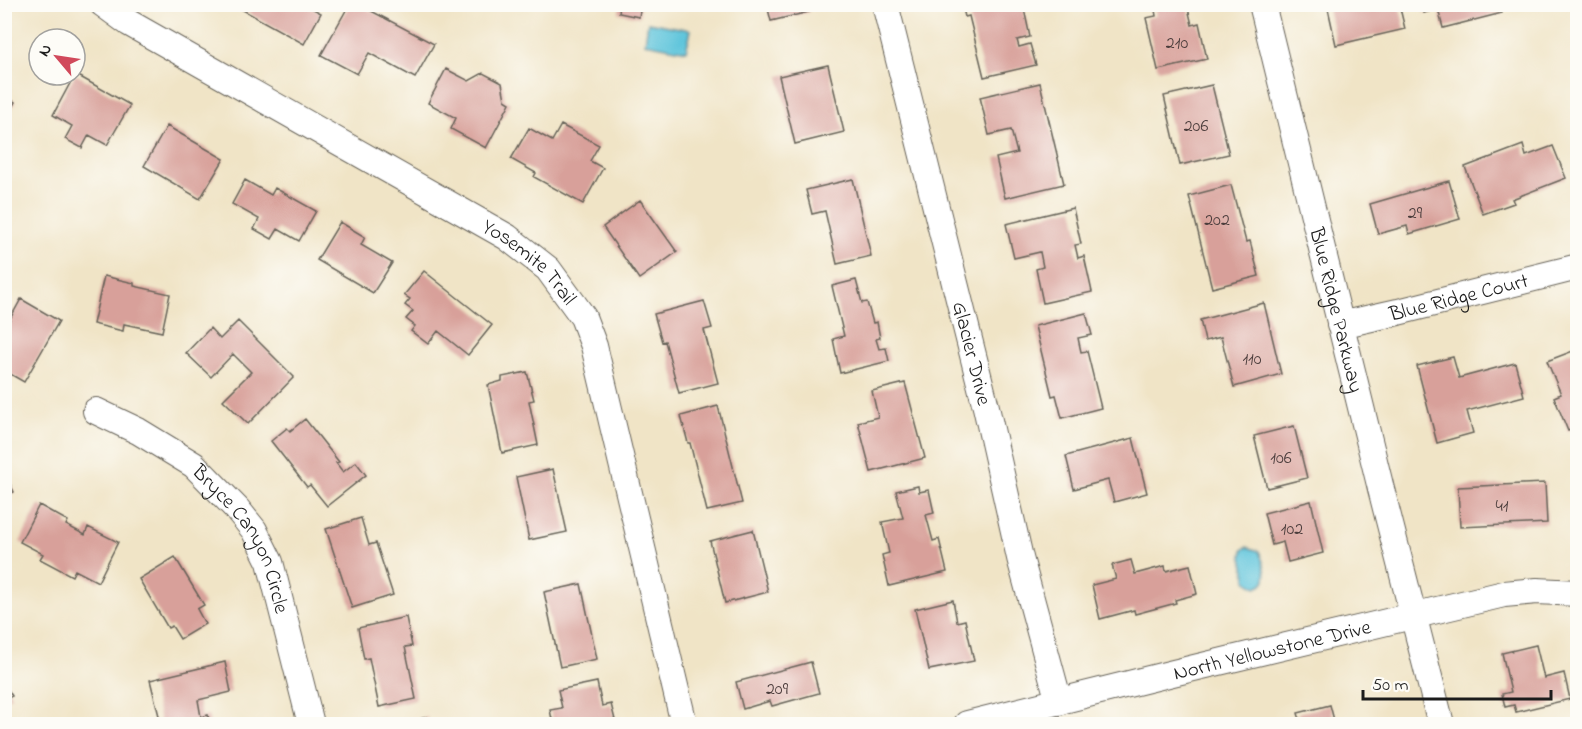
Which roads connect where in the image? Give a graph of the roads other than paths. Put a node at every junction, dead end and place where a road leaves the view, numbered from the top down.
1 (103, 4) edge
2 (885, 4) edge
3 (1262, 4) edge
4 (1578, 267) edge
5 (1340, 325) junction
6 (96, 411) dead end
7 (1578, 593) edge
8 (1414, 615) junction
9 (1059, 702) junction
10 (311, 724) edge
11 (684, 724) edge
12 (967, 724) edge
13 (1441, 724) edge

1 - 11 street, Yosemite Trail
2 - 9 street, Glacier Drive
3 - 5 street, Blue Ridge Parkway
4 - 5 street, Blue Ridge Court
5 - 8 street, Blue Ridge Parkway
6 - 10 street, Bryce Canyon Circle
7 - 8 street, North Yellowstone Drive
8 - 9 street, North Yellowstone Drive
8 - 13 street, Blue Ridge Parkway
9 - 12 street, North Yellowstone Drive

